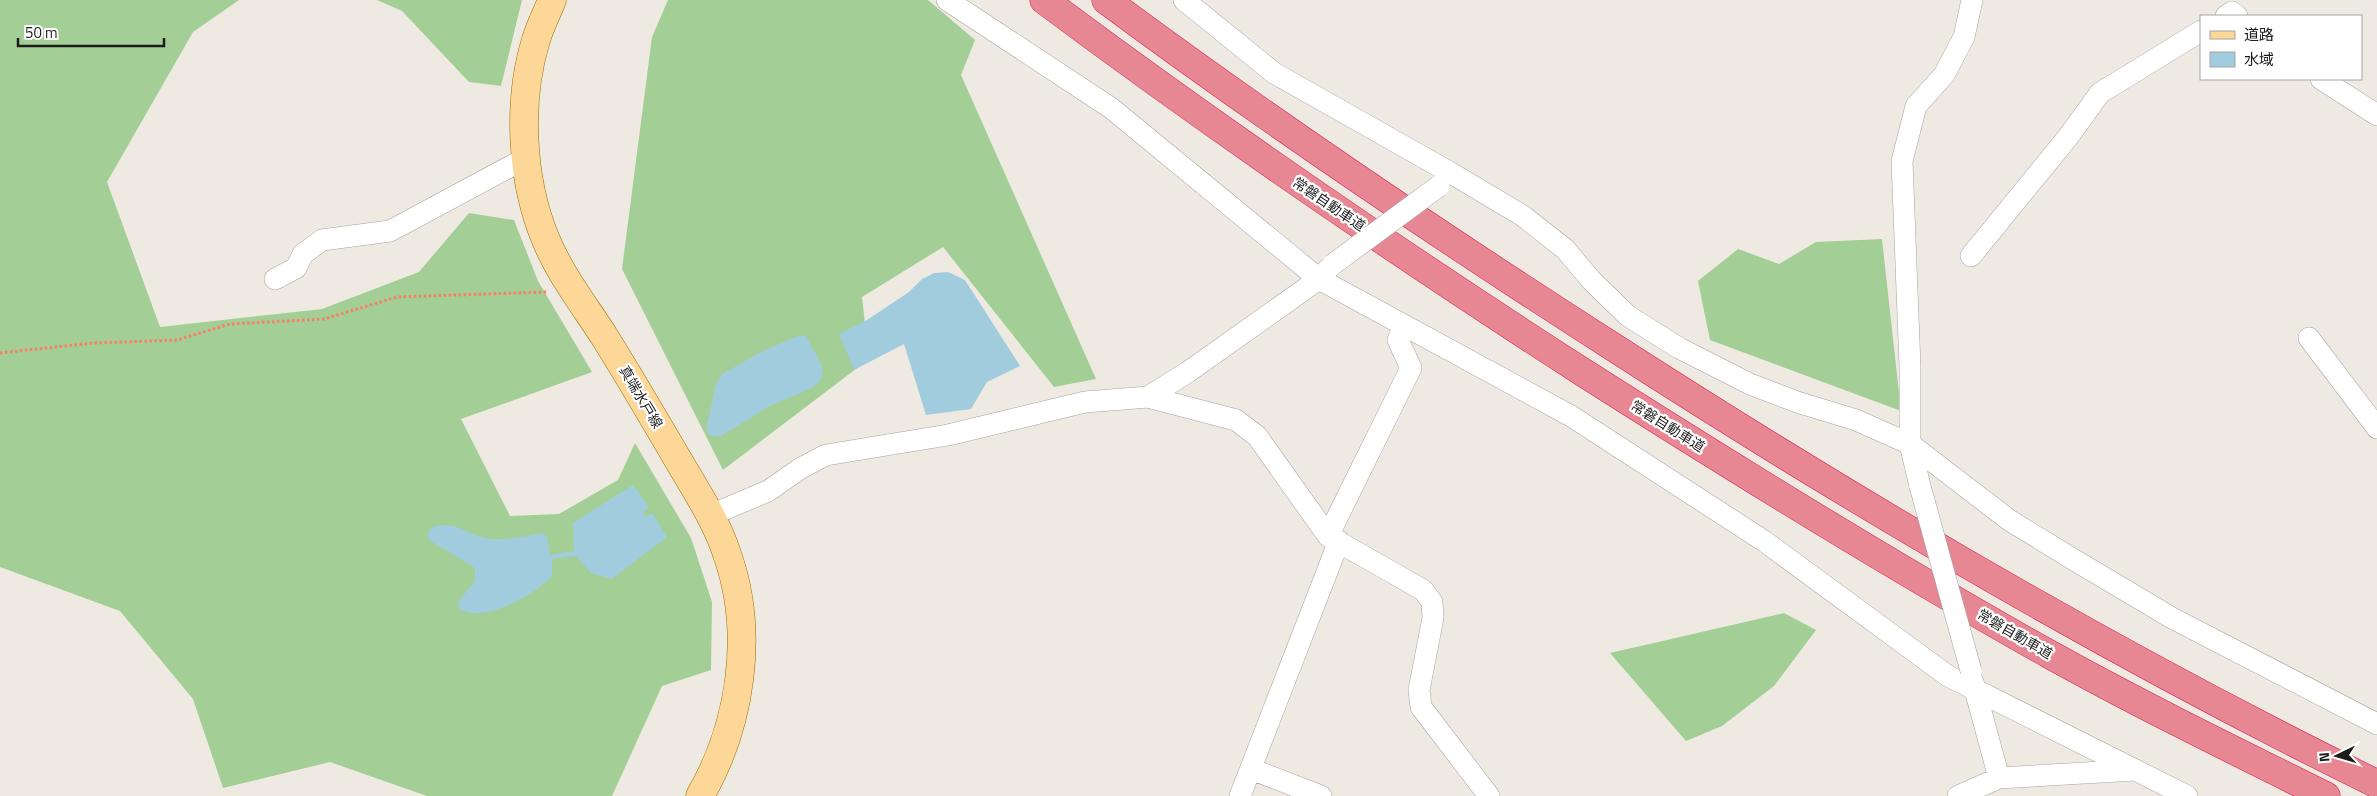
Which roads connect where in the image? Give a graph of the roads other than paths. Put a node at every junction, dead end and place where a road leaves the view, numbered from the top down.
1 (552, 0) edge
2 (947, 0) edge
3 (1044, 0) edge
4 (1106, 0) edge
5 (1184, 0) edge
6 (1972, 0) edge
7 (2200, 32) edge
8 (2323, 80) edge
9 (2377, 115) edge
10 (526, 158) junction
11 (1445, 179) junction
12 (1971, 256) dead end
13 (1326, 272) junction
14 (275, 280) dead end
15 (1404, 326) junction
16 (2309, 338) dead end
17 (1148, 397) junction
18 (2377, 428) edge
19 (1910, 444) junction
20 (710, 515) junction
21 (1333, 538) junction
22 (1973, 681) junction
23 (2377, 724) edge
24 (1251, 770) junction
25 (2137, 770) junction
26 (1999, 778) junction
27 (2377, 784) edge
28 (700, 796) edge
29 (1240, 796) edge
30 (1321, 796) edge
31 (1489, 796) edge
32 (1958, 796) edge
33 (2187, 796) edge
34 (2326, 796) edge

1 - 10 main road, 真端水戸線
2 - 13 street
3 - 34 highway, 常磐自動車道
4 - 27 highway
5 - 11 street
6 - 19 street
7 - 12 street
8 - 9 street
10 - 14 street
10 - 20 main road, 真端水戸線
11 - 13 street, bridge
11 - 19 street
13 - 15 street
13 - 17 street
15 - 21 street
15 - 22 street
16 - 18 street
17 - 20 street
17 - 21 street
19 - 22 street, bridge
19 - 23 street
20 - 28 main road, 真端水戸線
21 - 24 street
21 - 31 street
22 - 25 street
22 - 26 street
24 - 29 street
24 - 30 street
25 - 26 street
25 - 33 street
26 - 32 street

